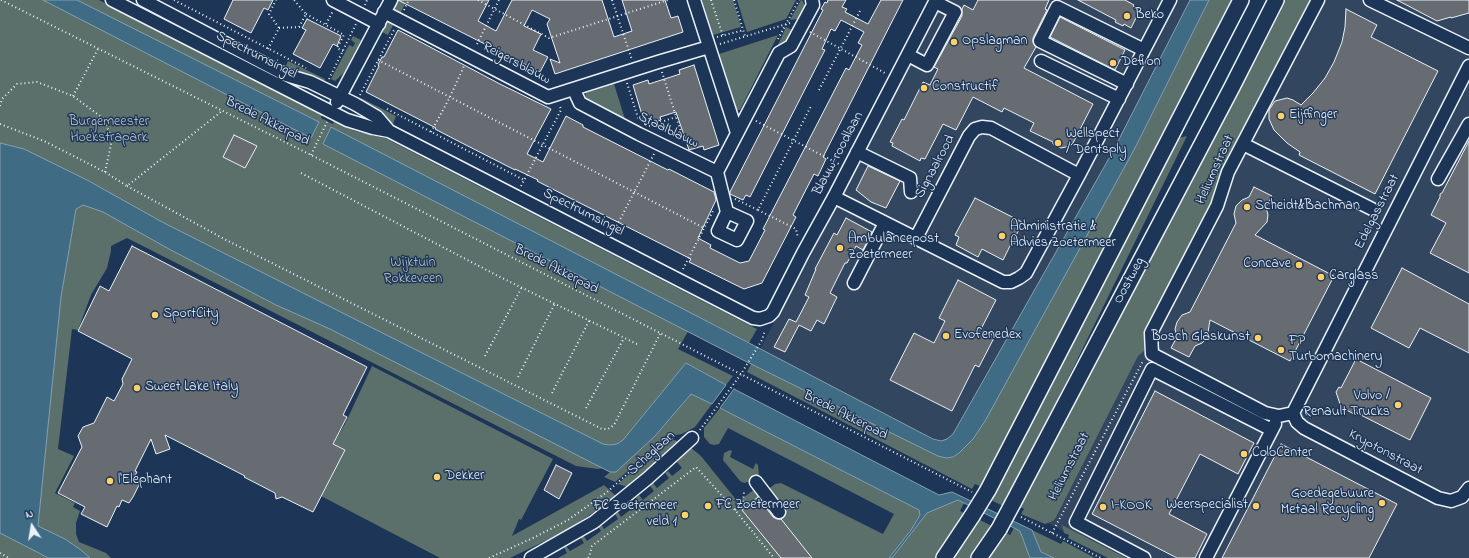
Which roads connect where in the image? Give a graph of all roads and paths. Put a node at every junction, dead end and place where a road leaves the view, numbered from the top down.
1 (1, 0) edge
2 (143, 0) edge
3 (174, 0) edge
4 (276, 0) edge
5 (289, 0) edge
6 (294, 0) edge
7 (333, 0) edge
8 (368, 0) edge
9 (391, 0) edge
10 (409, 0) edge
11 (478, 0) edge
12 (499, 0) edge
13 (612, 0) edge
14 (668, 0) edge
15 (694, 0) edge
16 (711, 0) edge
17 (734, 0) edge
18 (799, 0) edge
19 (812, 0) edge
20 (1170, 0) edge
21 (1241, 0) edge
22 (1276, 0) edge
23 (1318, 0) edge
24 (1370, 0) edge
25 (118, 1) edge
26 (936, 1) edge
27 (494, 8) junction
28 (861, 9) dead end
29 (384, 12) junction
30 (306, 14) junction
31 (360, 14) junction
32 (618, 16) junction
33 (399, 20) junction
34 (379, 24) junction
35 (786, 24) junction
36 (801, 27) junction
37 (278, 28) junction
38 (723, 36) dead end
39 (746, 36) junction
40 (477, 44) dead end
41 (708, 47) junction
42 (1469, 48) edge
43 (98, 49) junction
44 (268, 49) junction
45 (840, 49) junction
46 (1144, 50) junction
47 (343, 51) junction
48 (908, 55) junction
49 (469, 56) junction
50 (378, 60) junction
51 (1041, 61) dead end
52 (658, 62) junction
53 (1469, 66) edge
54 (309, 69) dead end
55 (630, 71) junction
56 (895, 79) junction
57 (1127, 84) junction
58 (324, 89) junction
59 (574, 90) junction
60 (820, 90) dead end
61 (557, 95) junction
62 (73, 96) junction
63 (340, 97) junction
64 (450, 97) junction
65 (1118, 99) junction
66 (355, 104) junction
67 (0, 106) edge
68 (381, 106) dead end
69 (811, 106) dead end
70 (222, 111) junction
71 (331, 115) junction
72 (746, 116) junction
73 (676, 117) junction
74 (0, 124) edge
75 (1469, 124) edge
76 (389, 131) junction
77 (640, 131) junction
78 (431, 132) junction
79 (737, 133) junction
80 (793, 141) junction
81 (543, 144) junction
82 (659, 144) junction
83 (1243, 144) junction
84 (857, 152) junction
85 (310, 155) junction
86 (689, 158) junction
87 (849, 168) junction
88 (105, 172) junction
89 (717, 172) junction
90 (301, 173) dead end
91 (1079, 175) junction
92 (1438, 179) dead end
93 (524, 180) junction
94 (127, 186) junction
95 (634, 192) junction
96 (911, 192) dead end
97 (722, 193) junction
98 (516, 196) junction
99 (834, 197) junction
100 (1372, 209) dead end
101 (758, 210) junction
102 (727, 212) dead end
103 (885, 223) junction
104 (704, 228) junction
105 (916, 238) junction
106 (608, 243) junction
107 (803, 253) junction
108 (678, 279) junction
109 (854, 283) dead end
110 (522, 288) junction
111 (555, 303) junction
112 (764, 318) joint
113 (589, 321) junction
114 (660, 334) junction
115 (624, 338) junction
116 (762, 340) dead end
117 (639, 345) dead end
118 (1152, 354) junction
119 (485, 356) dead end
120 (741, 374) junction
121 (518, 377) dead end
122 (552, 393) dead end
123 (586, 408) dead end
124 (1292, 413) junction
125 (1279, 416) junction
126 (1272, 430) junction
127 (692, 438) junction
128 (756, 482) dead end
129 (1469, 488) edge
130 (744, 492) dead end
131 (981, 492) junction
132 (1015, 509) junction
133 (735, 510) junction
134 (779, 512) dead end
135 (1052, 533) junction
136 (0, 553) edge
137 (9, 558) edge
138 (490, 558) edge
139 (531, 558) edge
140 (588, 558) edge
141 (774, 558) edge
142 (944, 558) edge
143 (979, 558) edge
144 (1101, 558) edge
145 (1144, 558) edge
146 (1206, 558) edge

1 - 43 path, Brede Akkerpad
2 - 58 street, Spectrumsingel
3 - 44 path
4 - 37 path
5 - 6 path
6 - 30 path
7 - 31 street
8 - 31 path
9 - 29 street
10 - 33 path
11 - 27 path
12 - 27 path
13 - 32 path
14 - 32 path
15 - 41 street
16 - 38 path
17 - 39 path
18 - 35 path
19 - 36 street
20 - 46 street
21 - 131 main road
22 - 132 main road, Oostweg
23 - 83 street, Heliumstraat
24 - 42 street
25 - 71 street, Spectrumsingel
26 - 48 street, Blauw-roodlaan
26 - 48 street
27 - 32 path
27 - 40 path
28 - 45 path
29 - 33 street, Reigersblauw
29 - 34 street
30 - 37 path
30 - 47 path
31 - 34 street
31 - 47 path
32 - 55 path
33 - 49 street, Reigersblauw
33 - 50 path
34 - 63 street
35 - 36 path
35 - 39 path
36 - 45 path
36 - 72 street
37 - 44 path
39 - 41 path
41 - 52 street, Reigersblauw
41 - 79 street
43 - 62 path
43 - 70 path, Brede Akkerpad
44 - 54 path
45 - 56 path
45 - 60 path
46 - 57 street
46 - 57 street
47 - 58 path
48 - 56 street, Blauw-roodlaan
49 - 61 street, Reigersblauw
49 - 64 path
50 - 64 path
50 - 66 path
51 - 65 street
52 - 55 street, Reigersblauw
52 - 73 path
53 - 124 street, Edelgasstraat
55 - 59 street, Reigersblauw
55 - 77 path
56 - 84 street, Blauw-roodlaan
57 - 65 street
58 - 63 street, Spectrumsingel
59 - 61 street, Reigersblauw
59 - 77 street, Staalblauw
61 - 81 path
62 - 67 path
62 - 88 path
63 - 66 street, Spectrumsingel
63 - 71 street
64 - 78 path
64 - 81 path
65 - 91 street
66 - 76 street, Spectrumsingel
68 - 78 path
69 - 80 path
70 - 85 path, Brede Akkerpad
70 - 94 path
71 - 76 street, Spectrumsingel
71 - 85 path
72 - 79 street
72 - 80 path
73 - 77 path
73 - 86 path
74 - 88 path
75 - 92 street
76 - 98 street, Spectrumsingel
77 - 82 street, Staalblauw
78 - 93 path
79 - 89 street
80 - 87 path
80 - 101 path
81 - 93 path
81 - 95 path
82 - 86 street, Staalblauw
82 - 95 path
83 - 100 street
83 - 118 street, Heliumstraat
84 - 87 street, Blauw-roodlaan
84 - 96 street
85 - 114 path, Brede Akkerpad
86 - 89 street, Staalblauw
87 - 99 street, Blauw-roodlaan
88 - 94 path
89 - 97 street
90 - 110 path
91 - 105 street
91 - 105 street, Signaalrood
93 - 98 path
94 - 114 path
95 - 104 path
95 - 106 path
97 - 101 path
97 - 102 street
97 - 104 path
98 - 106 street, Spectrumsingel
99 - 103 street
99 - 107 street, Blauw-roodlaan
101 - 107 path
103 - 105 street
103 - 109 street
104 - 108 path
106 - 108 street, Spectrumsingel
107 - 112 street, Blauw-roodlaan
108 - 112 street, Spectrumsingel
110 - 111 path
110 - 119 path
111 - 113 path
111 - 121 path
113 - 115 path
113 - 122 path
114 - 120 path, Brede Akkerpad
115 - 117 path
115 - 123 path
116 - 120 path, Scheglaan
118 - 125 street
118 - 135 path, Heliumstraat
120 - 127 path, Scheglaan
120 - 131 path, Brede Akkerpad
124 - 125 street
124 - 129 street, Kryptonstraat
125 - 126 street
126 - 145 street
126 - 146 street
127 - 138 path
127 - 139 street, Scheglaan
128 - 134 street
130 - 133 path
131 - 142 main road, bridge
132 - 135 path
132 - 143 main road, Oostweg, bridge
133 - 140 path
133 - 141 path
135 - 144 path
136 - 137 path

